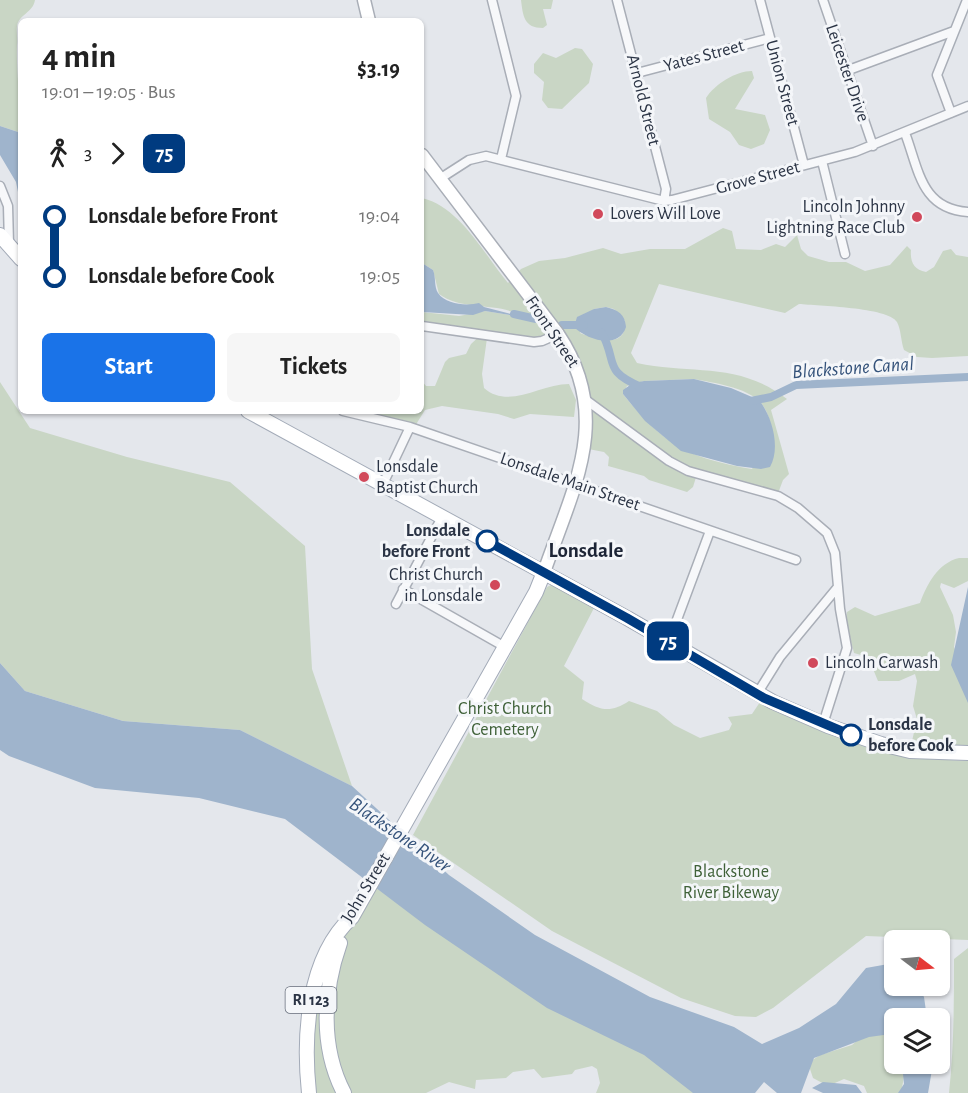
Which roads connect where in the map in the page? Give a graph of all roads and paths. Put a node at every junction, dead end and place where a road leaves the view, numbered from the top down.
1 (364, 0) edge
2 (492, 0) edge
3 (617, 0) edge
4 (760, 0) edge
5 (822, 0) edge
6 (967, 0) edge
7 (368, 18) edge
8 (954, 31) junction
9 (770, 38) junction
10 (846, 71) junction
11 (637, 73) junction
12 (968, 106) edge
13 (951, 113) junction
14 (905, 133) junction
15 (873, 146) junction
16 (424, 157) edge
17 (501, 159) junction
18 (822, 161) junction
19 (804, 165) junction
20 (441, 178) junction
21 (0, 186) edge
22 (664, 201) junction
23 (968, 212) edge
24 (5, 240) edge
25 (845, 254) dead end
26 (18, 255) edge
27 (424, 326) edge
28 (558, 334) junction
29 (586, 400) junction
30 (254, 414) edge
31 (355, 414) edge
32 (410, 428) junction
33 (383, 484) junction
34 (574, 484) junction
35 (442, 517) junction
36 (710, 531) junction
37 (796, 560) dead end
38 (544, 572) junction
39 (837, 588) junction
40 (403, 590) junction
41 (396, 604) dead end
42 (669, 641) junction
43 (505, 647) junction
44 (757, 694) junction
45 (823, 724) junction
46 (968, 753) edge
47 (352, 917) junction
48 (316, 984) junction
49 (328, 994) junction
50 (330, 1057) junction
51 (306, 1061) junction
52 (309, 1093) edge
53 (344, 1093) edge

1 - 7 main road
2 - 17 street
3 - 11 street, Arnold Street
4 - 9 street, Union Street
5 - 10 street, Leicester Drive
6 - 8 street
8 - 10 street
8 - 13 street
9 - 11 street, Yates Street
9 - 19 street, Union Street
10 - 15 street, Leicester Drive
11 - 22 street, Arnold Street
12 - 13 street, Grove Street
13 - 14 street, Grove Street
14 - 15 street, Grove Street
14 - 23 street
15 - 18 street, Grove Street
16 - 20 main road, Front Street / RI 123
17 - 20 street, Grove Street
17 - 22 street, Grove Street
18 - 19 street, Grove Street
18 - 25 street
19 - 22 street, Grove Street
20 - 28 main road, Front Street / RI 123
21 - 24 street
24 - 26 main road
27 - 28 street
28 - 29 main road, Front Street / RI 123
29 - 34 main road, Front Street / RI 123
29 - 39 street
30 - 33 main road
31 - 32 street, Lonsdale Main Street
32 - 33 street
32 - 34 street, Lonsdale Main Street
33 - 35 main road
34 - 36 street, Lonsdale Main Street
34 - 38 main road, Front Street / RI 123
35 - 38 main road
35 - 40 street
36 - 37 street, Lonsdale Main Street
36 - 42 street
38 - 42 main road
38 - 43 main road, John Street / RI 123
39 - 44 street
39 - 45 street
40 - 41 street
40 - 43 street
42 - 44 main road
43 - 47 main road, John Street / RI 123
44 - 45 main road
45 - 46 main road
47 - 48 main road, John Street / RI 123
47 - 49 main road, RI 123
48 - 49 main road
48 - 51 main road, John Street / RI 123
49 - 50 main road, RI 123
50 - 51 main road
50 - 53 main road, RI 123
51 - 52 main road, John Street / RI 123

